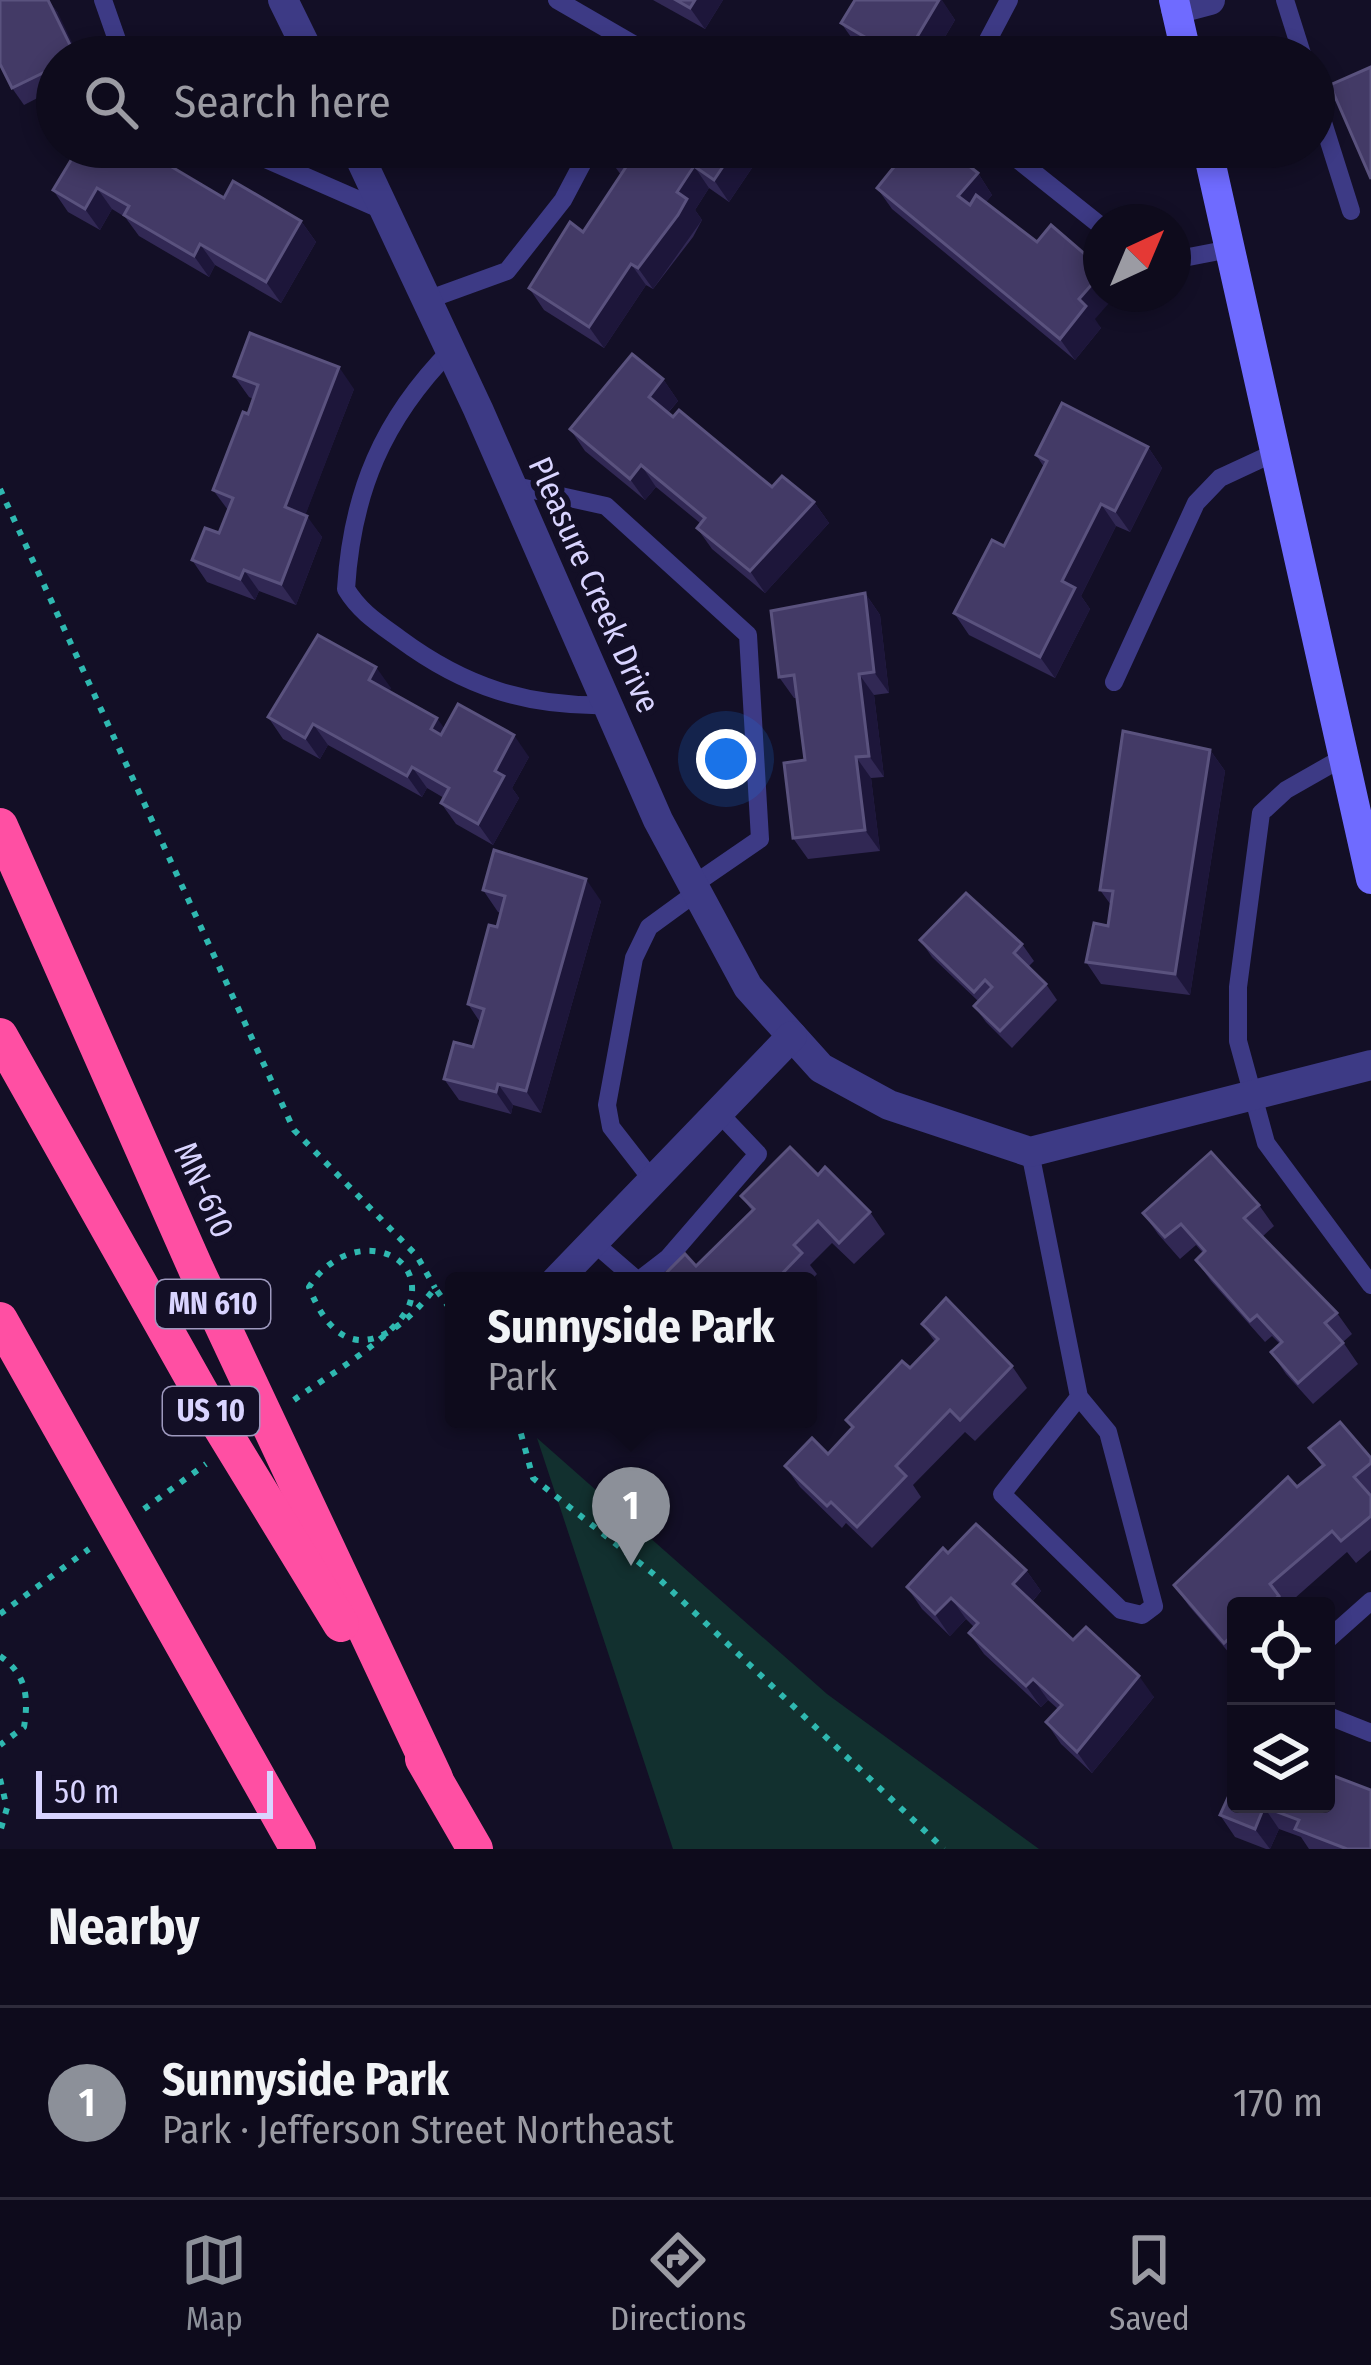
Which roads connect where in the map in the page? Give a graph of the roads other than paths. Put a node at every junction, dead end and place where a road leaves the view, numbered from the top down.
1 (103, 0) edge
2 (283, 0) edge
3 (557, 0) edge
4 (1009, 0) edge
5 (1210, 0) edge
6 (1285, 0) edge
7 (1175, 4) edge
8 (116, 36) edge
9 (301, 36) edge
10 (628, 36) edge
11 (991, 36) edge
12 (1182, 36) edge
13 (1296, 36) edge
14 (1335, 160) edge
15 (286, 168) edge
16 (365, 168) edge
17 (580, 168) edge
18 (1028, 168) edge
19 (1212, 168) edge
20 (1351, 211) dead end
21 (387, 212) junction
22 (1083, 212) edge
23 (1230, 249) junction
24 (1191, 257) edge
25 (427, 299) junction
26 (451, 350) junction
27 (1274, 453) junction
28 (512, 485) junction
29 (1114, 682) dead end
30 (608, 705) junction
31 (1344, 758) junction
32 (0, 826) edge
33 (1371, 878) edge
34 (695, 888) junction
35 (0, 1036) edge
36 (792, 1036) junction
37 (1371, 1065) edge
38 (1255, 1095) junction
39 (718, 1113) junction
40 (1030, 1152) junction
41 (653, 1180) junction
42 (593, 1242) junction
43 (565, 1272) edge
44 (628, 1272) edge
45 (650, 1272) edge
46 (1371, 1285) edge
47 (0, 1320) edge
48 (1079, 1397) junction
49 (1371, 1601) edge
50 (1335, 1633) edge
51 (1335, 1719) edge
52 (1371, 1733) edge
53 (435, 1778) junction
54 (298, 1849) edge
55 (475, 1849) edge

1 - 8 lane
2 - 9 street
3 - 10 lane
4 - 11 lane
5 - 7 street
6 - 13 lane
7 - 12 street
14 - 20 lane
15 - 21 lane
16 - 21 street, Pleasure Creek Drive
17 - 25 lane
18 - 22 lane
19 - 23 street
21 - 25 street, Pleasure Creek Drive
23 - 24 lane
23 - 27 street
25 - 26 street, Pleasure Creek Drive
26 - 28 street, Pleasure Creek Drive
26 - 30 lane
27 - 29 lane
27 - 31 street
28 - 30 street, Pleasure Creek Drive
28 - 34 lane
30 - 34 street, Pleasure Creek Drive
31 - 33 street
31 - 38 lane
32 - 53 highway, MN-610 / MN 610
34 - 36 street, Pleasure Creek Drive
34 - 41 lane
35 - 53 highway, US 10
36 - 39 street
36 - 40 street, Pleasure Creek Drive
37 - 38 street
38 - 40 street
38 - 46 lane
39 - 41 street
39 - 45 lane
40 - 48 lane
41 - 42 street
42 - 43 street
42 - 44 lane
47 - 54 highway
48 - 48 lane
49 - 50 lane
51 - 52 lane
53 - 55 highway, US 10

